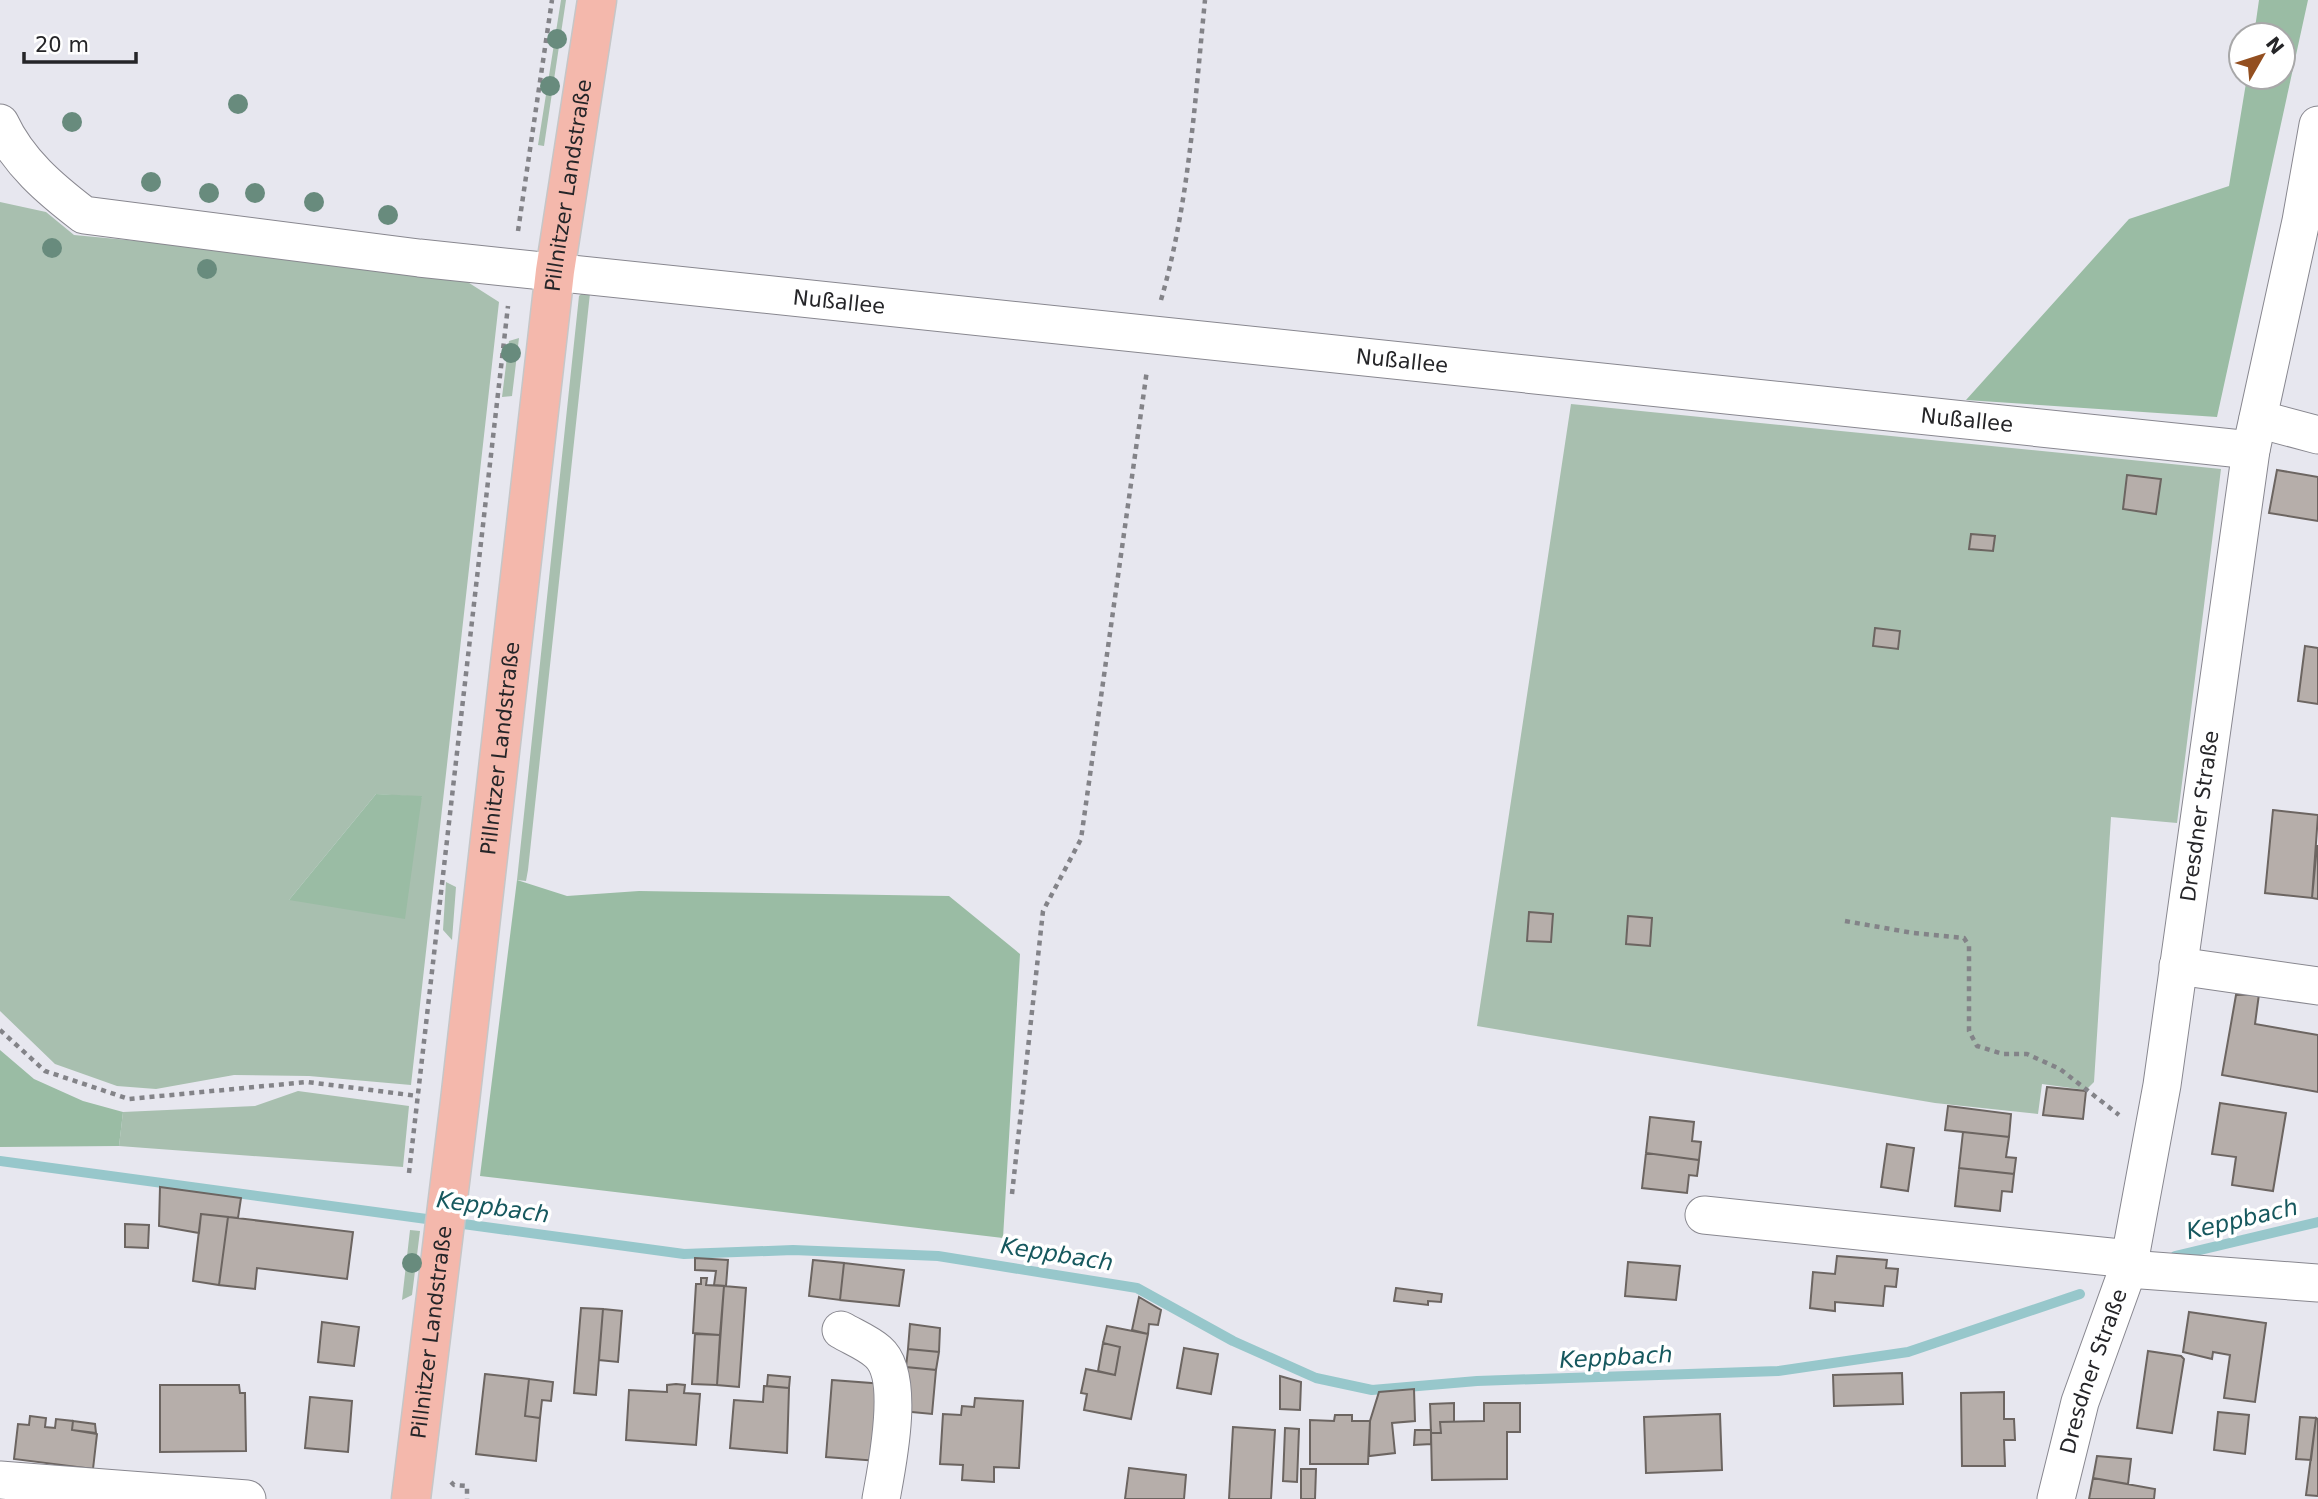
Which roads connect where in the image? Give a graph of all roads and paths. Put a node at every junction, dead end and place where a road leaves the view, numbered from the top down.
1 (552, 0) edge
2 (597, 0) edge
3 (1205, 0) edge
4 (0, 123) edge
5 (2318, 125) edge
6 (2310, 222) edge
7 (513, 267) junction
8 (555, 271) junction
9 (1152, 334) junction
10 (2254, 434) junction
11 (2318, 435) edge
12 (1845, 921) dead end
13 (2178, 966) junction
14 (2318, 986) edge
15 (0, 1030) edge
16 (417, 1096) junction
17 (460, 1101) junction
18 (2120, 1115) dead end
19 (408, 1184) dead end
20 (1012, 1194) dead end
21 (1704, 1215) dead end
22 (2129, 1264) junction
23 (2318, 1283) edge
24 (841, 1330) dead end
25 (0, 1479) edge
26 (247, 1499) edge
27 (411, 1499) edge
28 (881, 1499) edge
29 (2056, 1499) edge

1 - 7 path
2 - 8 main road, Pillnitzer Landstraße
3 - 9 path
4 - 7 street, Nußallee
5 - 6 street, Dresdner Straße
6 - 10 street, Dresdner Straße
7 - 8 street, Nußallee
7 - 16 path
8 - 9 street, Nußallee
8 - 17 main road, Pillnitzer Landstraße
9 - 10 street, Nußallee
9 - 20 path
10 - 11 street, Nußallee
10 - 13 street, Dresdner Straße
12 - 18 path
13 - 14 street
13 - 22 street, Dresdner Straße
15 - 16 path
16 - 17 path
16 - 19 path
17 - 27 main road, Pillnitzer Landstraße
21 - 22 street
22 - 23 street
22 - 29 street, Dresdner Straße
24 - 28 street
25 - 26 street

